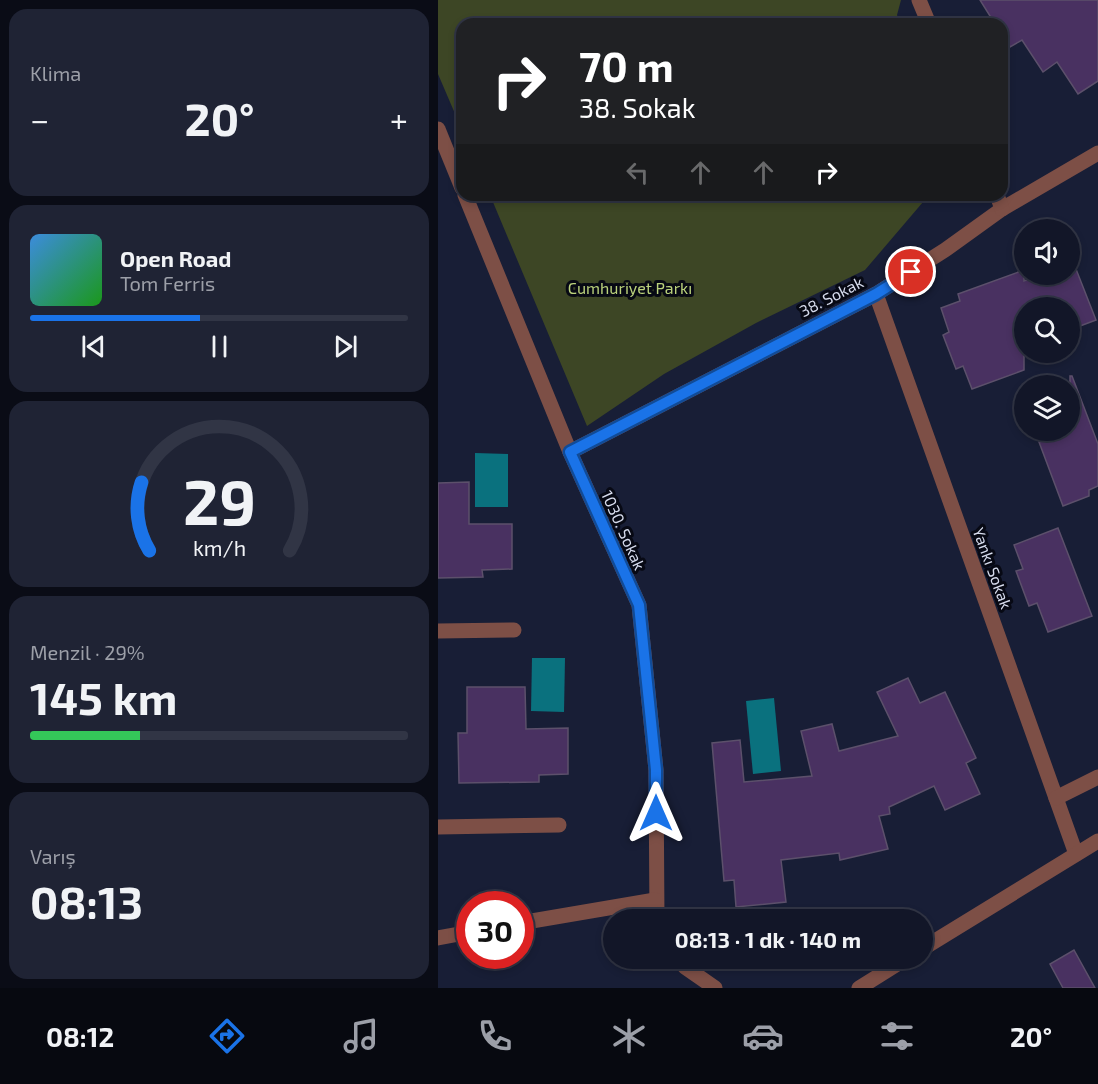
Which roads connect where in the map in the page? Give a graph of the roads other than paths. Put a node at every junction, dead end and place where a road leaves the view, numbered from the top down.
1 (919, 0) edge
2 (926, 18) edge
3 (438, 129) edge
4 (1098, 153) edge
5 (456, 173) edge
6 (1008, 198) edge
7 (467, 201) edge
8 (1000, 202) edge
9 (876, 294) junction
10 (570, 452) junction
11 (514, 630) dead end
12 (438, 632) edge
13 (1098, 777) edge
14 (1056, 798) junction
15 (559, 825) dead end
16 (438, 827) edge
17 (1098, 841) edge
18 (1076, 854) junction
19 (655, 900) junction
20 (656, 909) edge
21 (534, 921) edge
22 (456, 935) edge
23 (438, 938) edge
24 (933, 942) edge
25 (688, 969) edge
26 (889, 969) edge
27 (715, 988) edge
28 (859, 988) edge

1 - 2 street
3 - 5 street
4 - 6 street, 38. Sokak
7 - 10 street, 1030. Sokak
8 - 9 street, 38. Sokak
9 - 10 street, 38. Sokak
9 - 14 street, Yankı Sokak
10 - 19 street, 1030. Sokak
11 - 12 street
13 - 14 street
14 - 18 street, Yankı Sokak
15 - 16 street
17 - 18 street
18 - 24 street
19 - 20 street, 1030. Sokak
19 - 21 street
22 - 23 street
25 - 27 street
26 - 28 street

